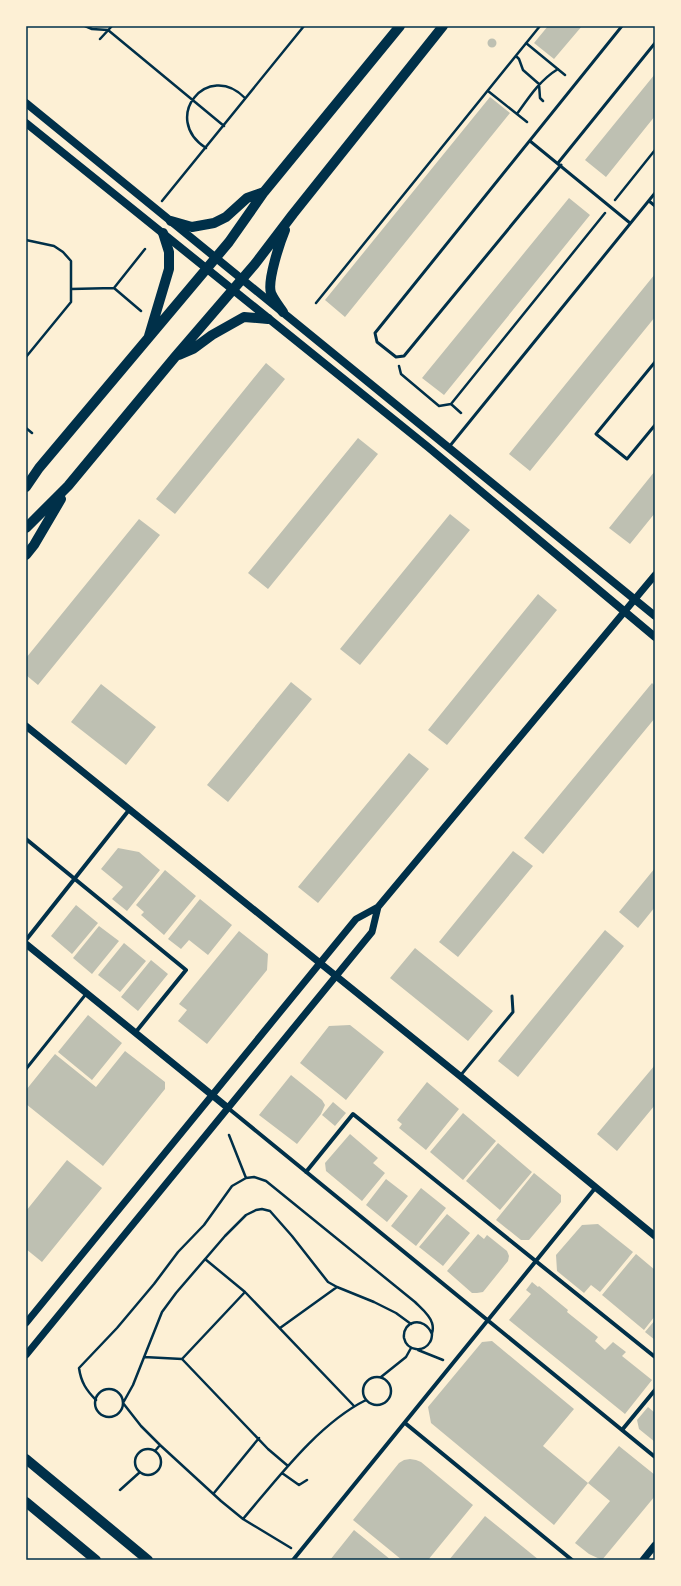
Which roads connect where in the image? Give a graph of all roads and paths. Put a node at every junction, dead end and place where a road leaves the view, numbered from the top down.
1 (85, 26) edge
2 (112, 26) edge
3 (304, 26) edge
4 (400, 26) edge
5 (443, 26) edge
6 (540, 26) edge
7 (622, 26) edge
8 (108, 30) junction
9 (100, 40) dead end
10 (526, 43) junction
11 (655, 43) edge
12 (516, 56) junction
13 (558, 69) junction
14 (565, 75) dead end
15 (540, 84) junction
16 (488, 91) junction
17 (245, 98) junction
18 (192, 99) junction
19 (544, 101) dead end
20 (26, 103) edge
21 (517, 114) junction
22 (527, 122) dead end
23 (26, 123) edge
24 (224, 126) junction
25 (530, 141) junction
26 (206, 148) junction
27 (655, 150) edge
28 (560, 164) junction
29 (264, 192) junction
30 (655, 193) edge
31 (616, 199) dead end
32 (649, 201) junction
33 (161, 202) dead end
34 (655, 206) edge
35 (293, 214) junction
36 (604, 214) dead end
37 (171, 221) junction
38 (630, 223) junction
39 (163, 233) junction
40 (26, 240) edge
41 (146, 249) dead end
42 (216, 258) junction
43 (207, 269) junction
44 (242, 279) junction
45 (114, 288) junction
46 (71, 289) junction
47 (233, 290) junction
48 (316, 303) dead end
49 (141, 311) dead end
50 (283, 312) junction
51 (268, 319) junction
52 (148, 340) junction
53 (26, 356) edge
54 (175, 357) junction
55 (655, 362) edge
56 (399, 365) dead end
57 (451, 404) junction
58 (461, 413) dead end
59 (655, 425) edge
60 (26, 428) edge
61 (32, 433) dead end
62 (449, 447) junction
63 (39, 468) junction
64 (26, 479) edge
65 (68, 486) junction
66 (26, 487) edge
67 (26, 528) edge
68 (26, 555) edge
69 (655, 575) edge
70 (635, 600) junction
71 (625, 612) junction
72 (655, 616) edge
73 (655, 637) edge
74 (26, 726) edge
75 (129, 810) junction
76 (26, 839) edge
77 (74, 879) junction
78 (378, 907) junction
79 (26, 940) edge
80 (26, 944) edge
81 (320, 963) junction
82 (336, 976) junction
83 (87, 994) junction
84 (512, 996) dead end
85 (135, 1033) junction
86 (26, 1069) edge
87 (460, 1076) junction
88 (212, 1094) junction
89 (228, 1108) junction
90 (230, 1135) dead end
91 (306, 1172) junction
92 (246, 1178) junction
93 (596, 1188) junction
94 (655, 1236) edge
95 (205, 1259) junction
96 (536, 1261) junction
97 (337, 1287) junction
98 (245, 1292) junction
99 (488, 1320) junction
100 (26, 1323) edge
101 (411, 1324) junction
102 (280, 1328) junction
103 (432, 1334) junction
104 (411, 1348) junction
105 (418, 1350) junction
106 (26, 1355) edge
107 (144, 1357) junction
108 (655, 1358) edge
109 (182, 1359) junction
110 (445, 1361) dead end
111 (381, 1377) junction
112 (655, 1390) edge
113 (96, 1400) junction
114 (366, 1400) junction
115 (123, 1403) junction
116 (354, 1406) junction
117 (405, 1423) junction
118 (622, 1430) junction
119 (259, 1438) junction
120 (160, 1445) junction
121 (155, 1452) junction
122 (655, 1457) edge
123 (26, 1459) edge
124 (288, 1466) junction
125 (140, 1472) junction
126 (282, 1473) junction
127 (307, 1480) dead end
128 (120, 1490) dead end
129 (214, 1493) junction
130 (26, 1502) edge
131 (244, 1519) junction
132 (655, 1545) edge
133 (293, 1549) dead end
134 (96, 1560) edge
135 (148, 1560) edge
136 (293, 1560) edge
137 (572, 1560) edge
138 (643, 1560) edge

1 - 8 path
2 - 8 path
3 - 17 path
4 - 29 main road
5 - 35 main road
6 - 10 path
7 - 25 lane
8 - 9 path
8 - 18 path
10 - 12 path
10 - 13 path
11 - 28 lane
12 - 15 path
12 - 16 path
13 - 14 path
13 - 15 path
15 - 19 path
15 - 21 path
16 - 21 path
16 - 48 path
17 - 18 path
17 - 24 path
18 - 24 path
18 - 26 path
20 - 37 main road
21 - 22 path
23 - 39 main road
24 - 26 path
25 - 28 lane
25 - 28 lane
26 - 33 path
27 - 31 path
28 - 38 lane
29 - 37 main road
29 - 42 main road
30 - 32 lane
32 - 34 lane
32 - 38 lane
35 - 44 main road
35 - 50 main road
36 - 57 path
37 - 42 main road
38 - 62 lane
39 - 43 main road
39 - 52 main road
40 - 46 path
41 - 45 path
42 - 43 main road
42 - 44 main road
43 - 47 main road
43 - 52 main road
44 - 47 main road
44 - 50 main road
45 - 46 path
45 - 49 path
46 - 53 path
47 - 51 main road
47 - 54 main road
50 - 62 main road
51 - 54 main road
51 - 71 main road
52 - 63 main road
54 - 65 main road
55 - 59 lane
56 - 57 path
57 - 58 path
60 - 61 path
62 - 70 main road
63 - 64 main road
63 - 66 main road
65 - 67 main road
65 - 68 main road
69 - 70 street
70 - 71 street
70 - 72 main road
71 - 73 main road
71 - 78 street
74 - 75 street
75 - 77 street
75 - 81 street
76 - 77 street
77 - 79 street
77 - 85 street
78 - 81 street
78 - 82 street
80 - 83 street
81 - 82 street
81 - 88 street
82 - 87 street
82 - 89 street
83 - 85 street
83 - 86 lane
84 - 87 lane
85 - 88 street
87 - 93 street
88 - 89 street
88 - 100 street
89 - 91 street
89 - 106 street
90 - 92 path
91 - 96 street
91 - 99 street
92 - 103 path
92 - 113 path
93 - 94 street
93 - 96 street
95 - 97 path
95 - 98 path
95 - 107 path
96 - 99 street
96 - 108 street
97 - 101 path
97 - 102 path
98 - 102 path
98 - 109 path
99 - 117 street
99 - 118 street
101 - 103 path
101 - 104 path
102 - 116 path
103 - 105 path
104 - 105 path
104 - 111 path
105 - 110 path
107 - 109 path
107 - 115 path
109 - 119 path
111 - 114 path
111 - 114 path
112 - 118 street
113 - 115 path
113 - 115 path
114 - 116 path
115 - 120 path
116 - 124 path
117 - 136 street
117 - 137 street
118 - 122 street
119 - 124 path
119 - 129 path
120 - 121 path
120 - 129 path
121 - 125 path
121 - 125 path
123 - 135 main road
124 - 126 path
125 - 128 path
126 - 127 path
126 - 131 path
129 - 131 path
130 - 134 main road
131 - 133 path
132 - 138 street

